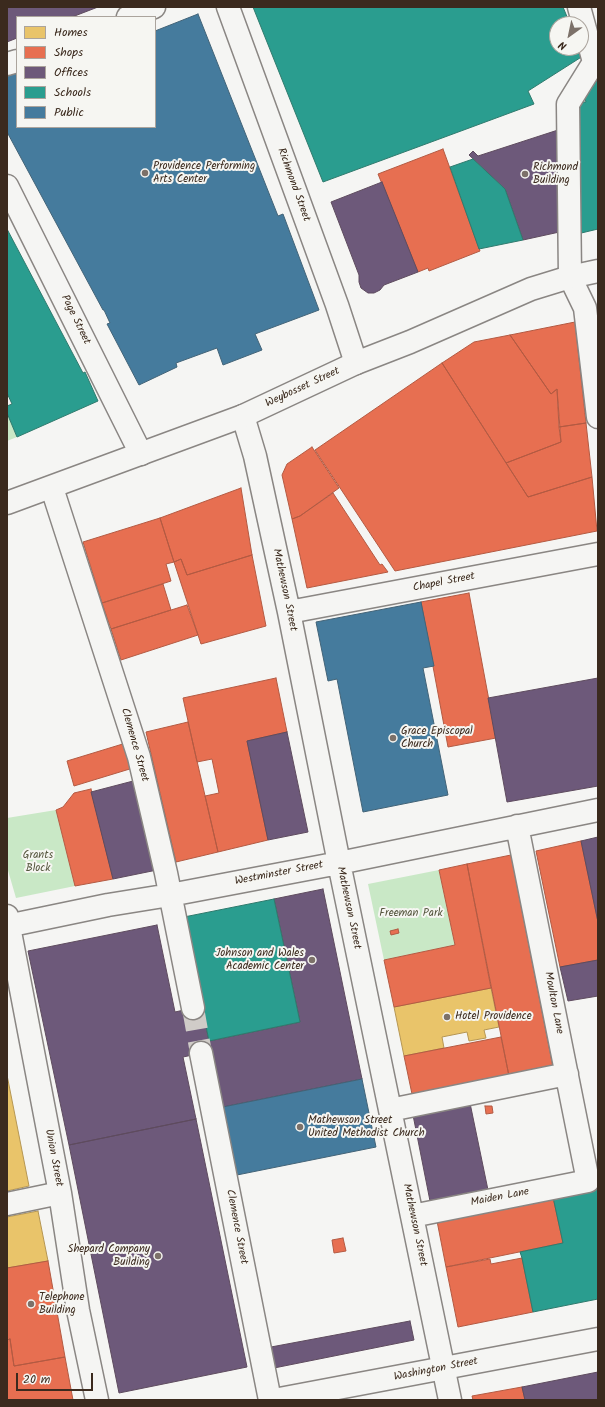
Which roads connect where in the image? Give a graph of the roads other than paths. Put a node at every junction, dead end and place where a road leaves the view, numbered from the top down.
1 (154, 7) edge
2 (228, 7) edge
3 (579, 7) edge
4 (131, 16) edge
5 (596, 64) edge
6 (7, 186) edge
7 (598, 271) edge
8 (570, 277) junction
9 (356, 363) junction
10 (243, 416) junction
11 (598, 417) edge
12 (141, 454) junction
13 (52, 488) junction
14 (7, 503) edge
15 (598, 554) edge
16 (289, 612) junction
17 (598, 810) edge
18 (517, 826) junction
19 (339, 863) junction
20 (170, 895) junction
21 (8, 922) edge
22 (192, 1008) tunnel mouth
23 (201, 1053) tunnel mouth
24 (567, 1074) junction
25 (390, 1110) junction
26 (588, 1181) joint
27 (60, 1193) junction
28 (7, 1204) edge
29 (412, 1216) junction
30 (598, 1339) edge
31 (444, 1368) junction
32 (97, 1400) edge
33 (270, 1400) edge
34 (274, 1400) edge
35 (450, 1400) edge

1 - 4 street
2 - 9 street, Richmond Street
3 - 5 street
5 - 8 street
6 - 12 street, Page Street
7 - 8 street, Weybosset Street
8 - 9 street, Weybosset Street
8 - 11 street
9 - 10 street, Weybosset Street
10 - 12 street, Weybosset Street
10 - 16 street, Mathewson Street
12 - 13 street, Weybosset Street
13 - 14 street, Weybosset Street
13 - 20 street, Clemence Street
15 - 16 street, Chapel Street
16 - 19 street, Mathewson Street
17 - 18 street, Westminster Street
18 - 19 street, Westminster Street
18 - 24 street, Moulton Lane
19 - 20 street, Westminster Street
19 - 25 street, Mathewson Street
20 - 21 street, Westminster Street
20 - 22 street, Clemence Street
21 - 27 street, Union Street
23 - 33 street, Clemence Street
24 - 25 street
24 - 26 street, Moulton Lane
25 - 29 street, Mathewson Street
26 - 29 street, Maiden Lane
27 - 28 street
27 - 32 street, Union Street
29 - 31 street, Mathewson Street
30 - 31 street, Washington Street
31 - 34 street, Washington Street
31 - 35 street, Mathewson Street

